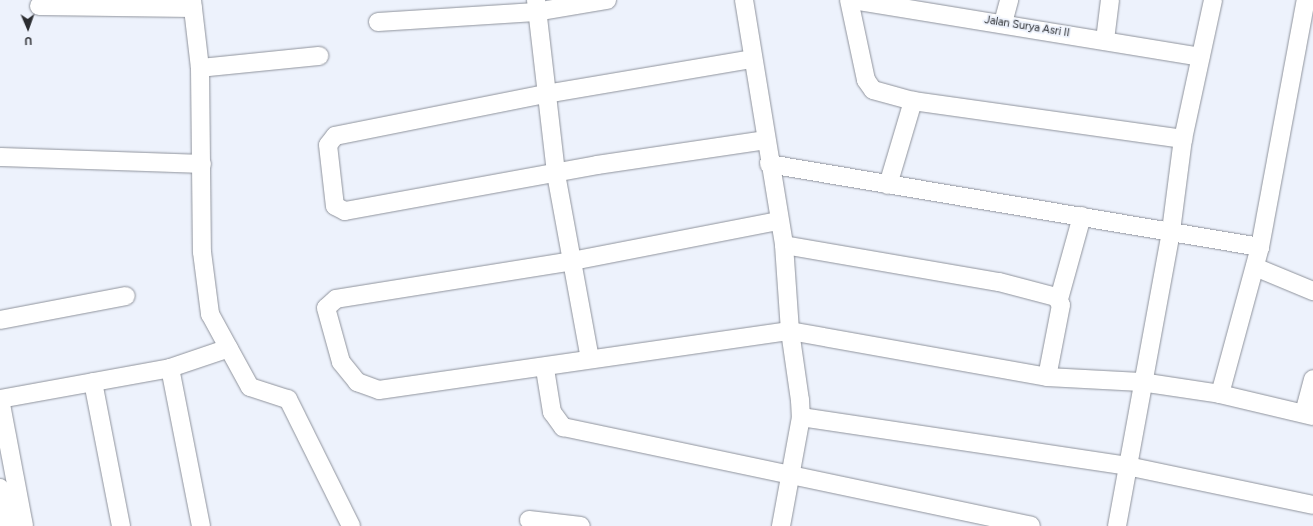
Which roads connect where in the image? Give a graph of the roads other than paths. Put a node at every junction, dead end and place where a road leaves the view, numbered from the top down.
1 (608, 0) edge
2 (744, 0) edge
3 (849, 0) edge
4 (853, 0) edge
5 (1009, 0) edge
6 (1110, 0) edge
7 (1213, 0) edge
8 (1306, 0) edge
9 (62, 3) edge
10 (192, 4) edge
11 (39, 6) dead end
12 (536, 6) edge
13 (927, 6) edge
14 (378, 22) dead end
15 (1003, 23) junction
16 (1105, 40) junction
17 (319, 56) dead end
18 (1200, 58) junction
19 (752, 59) junction
20 (200, 68) junction
21 (545, 94) junction
22 (913, 101) junction
23 (1183, 139) junction
24 (766, 140) junction
25 (0, 157) edge
26 (202, 164) junction
27 (769, 164) junction
28 (556, 174) junction
29 (888, 185) junction
30 (1082, 216) junction
31 (778, 221) junction
32 (1171, 231) junction
33 (784, 245) junction
34 (1260, 247) junction
35 (573, 261) junction
36 (1255, 266) junction
37 (1313, 291) edge
38 (126, 296) dead end
39 (1059, 299) junction
40 (0, 320) edge
41 (790, 331) junction
42 (230, 348) junction
43 (590, 359) junction
44 (170, 368) junction
45 (544, 369) junction
46 (1047, 377) junction
47 (1313, 379) edge
48 (93, 382) junction
49 (1141, 382) junction
50 (1220, 394) junction
51 (0, 399) edge
52 (1308, 414) edge
53 (801, 417) junction
54 (1127, 466) junction
55 (790, 474) junction
56 (0, 488) edge
57 (1313, 505) edge
58 (529, 520) dead end
59 (575, 525) edge
60 (8, 526) edge
61 (24, 526) edge
62 (121, 526) edge
63 (201, 526) edge
64 (351, 526) edge
65 (781, 526) edge
66 (1031, 526) edge
67 (1117, 526) edge

1 - 12 street
2 - 19 street
3 - 22 street
4 - 13 street, Jalan Surya Asri II
5 - 15 street
6 - 16 street
7 - 18 street
8 - 34 street
9 - 10 street
9 - 11 street
10 - 20 street
12 - 14 street
12 - 21 street
13 - 15 street, Jalan Surya Asri II
15 - 16 street, Jalan Surya Asri II
16 - 18 street, Jalan Surya Asri II
17 - 20 street
18 - 23 street
19 - 21 street
19 - 24 street
20 - 26 street
21 - 28 street
21 - 28 street
22 - 23 street
22 - 29 street
23 - 32 street
24 - 27 street
24 - 28 street
25 - 26 street
26 - 42 street
27 - 29 street
27 - 31 street
28 - 35 street
29 - 30 street
30 - 32 street
30 - 39 street
31 - 33 street
31 - 35 street
32 - 34 street
32 - 49 street
33 - 39 street
33 - 41 street
34 - 36 street
35 - 43 street
35 - 45 street
36 - 37 street
36 - 50 street
38 - 40 street
39 - 46 street
41 - 43 street
41 - 46 street
41 - 53 street
42 - 44 street
42 - 64 street
43 - 45 street
44 - 48 street
44 - 63 street
45 - 55 street
46 - 49 street
47 - 52 street
48 - 51 street
48 - 62 street
49 - 50 street
49 - 54 street
50 - 52 street
51 - 61 street
53 - 54 street
53 - 55 street
54 - 57 street
54 - 67 street
55 - 65 street
55 - 66 street
56 - 60 street
58 - 59 street

